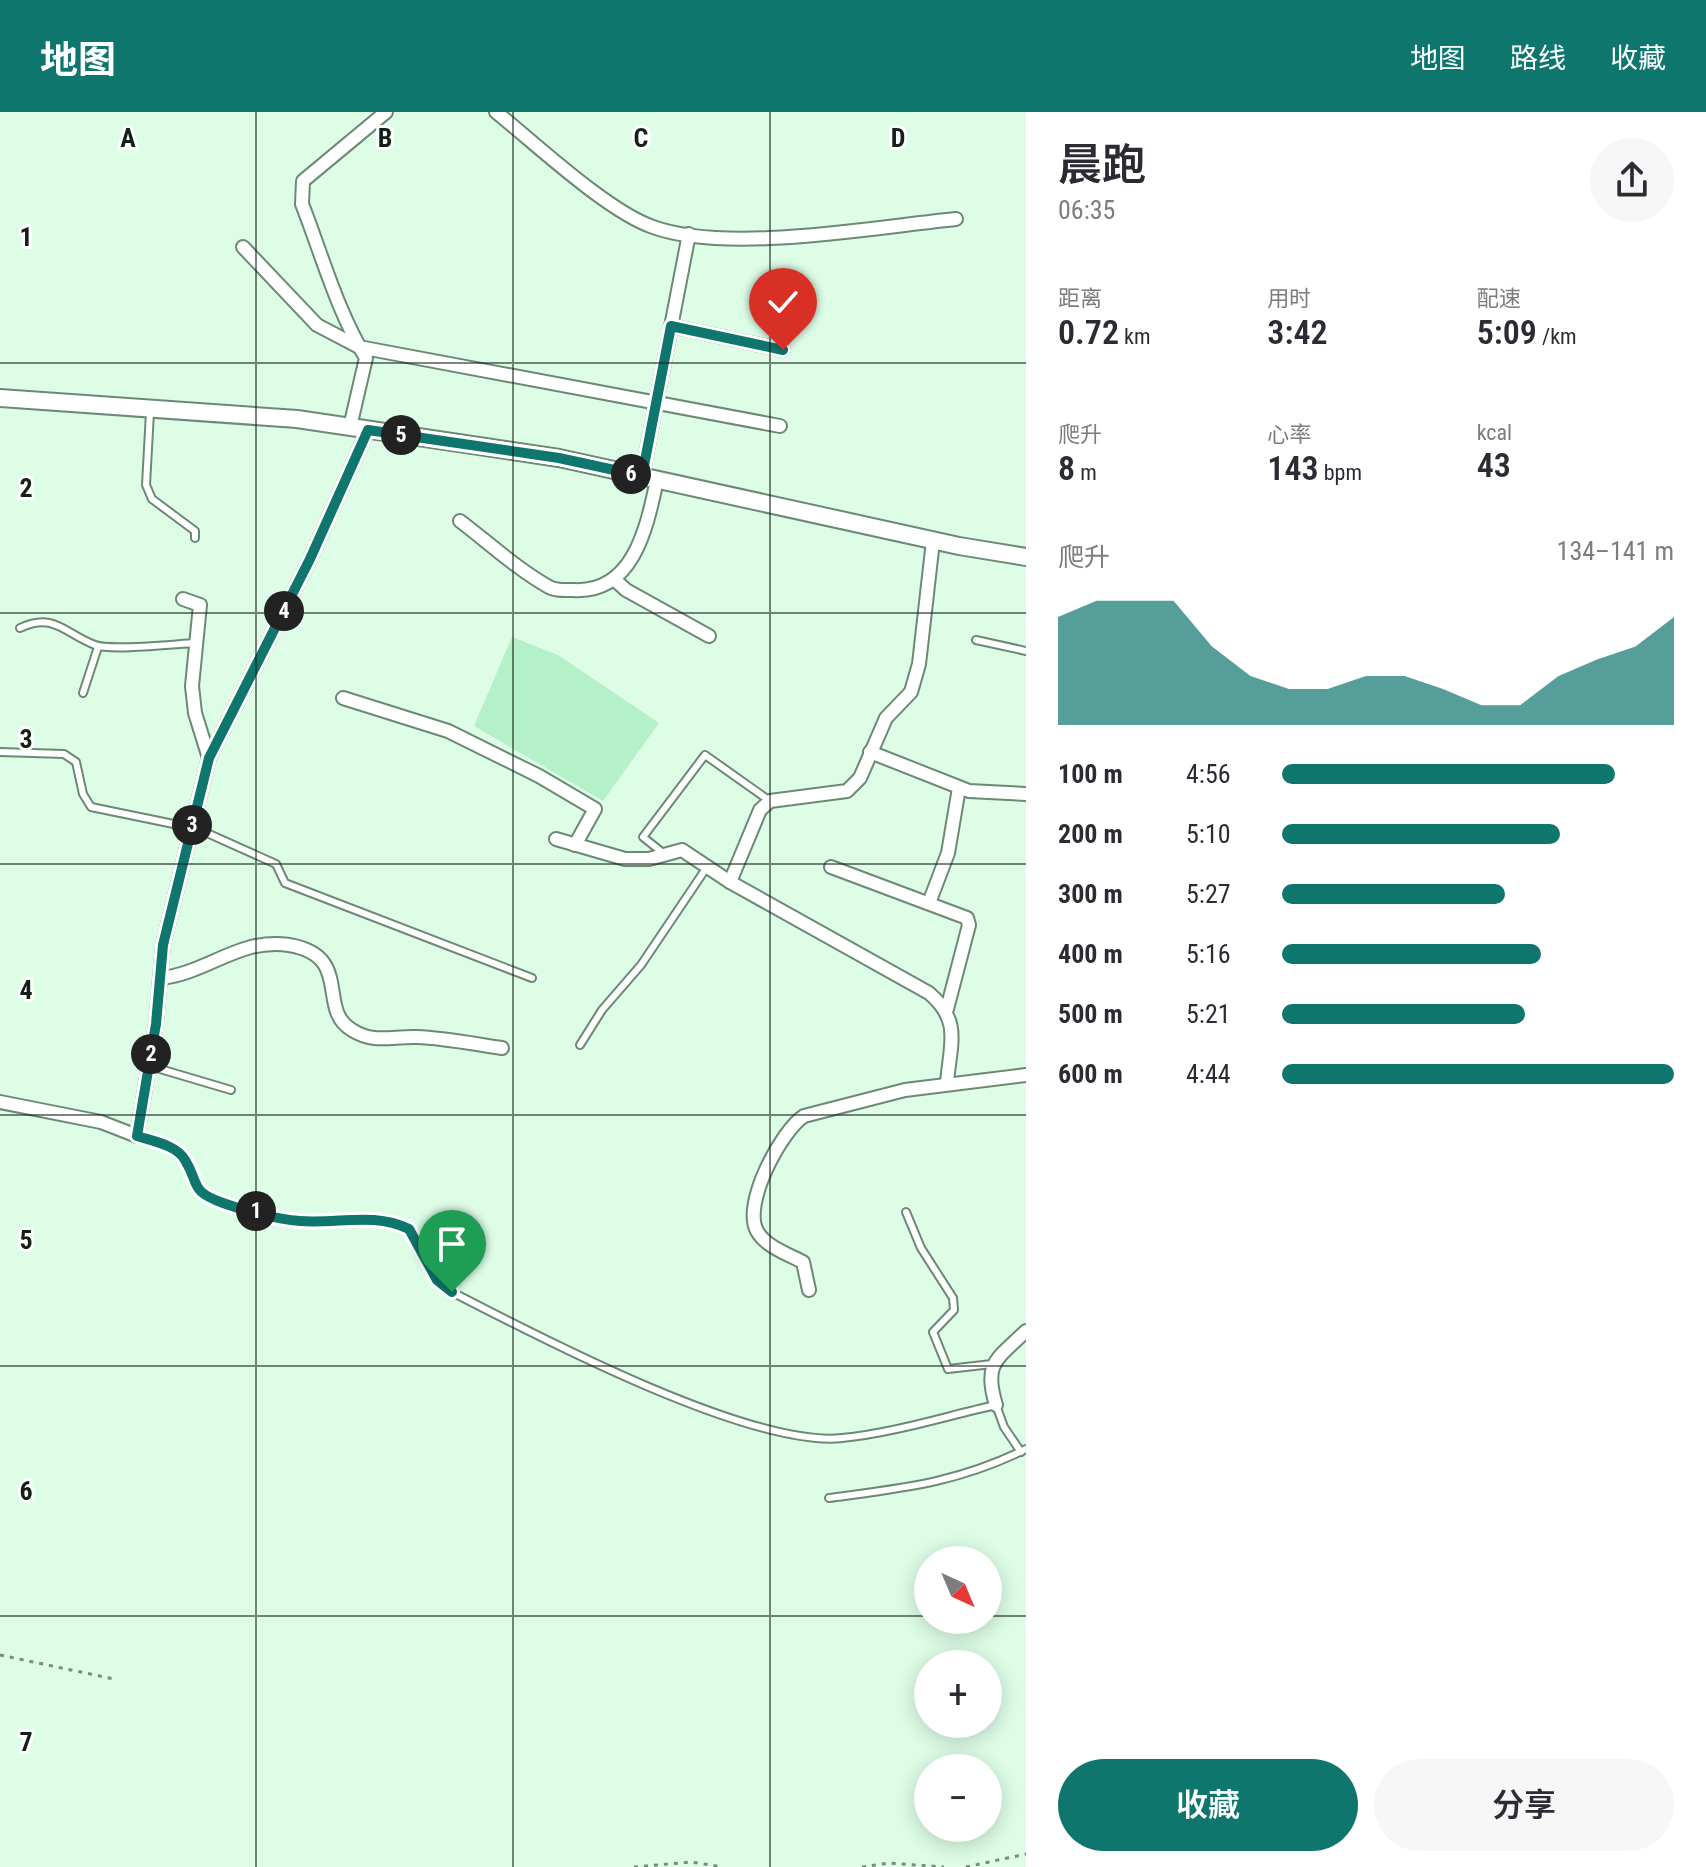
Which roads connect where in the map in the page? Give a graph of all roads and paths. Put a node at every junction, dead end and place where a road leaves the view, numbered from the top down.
1 (386, 112) edge
2 (496, 112) edge
3 (956, 219) dead end
4 (689, 234) junction
5 (243, 247) dead end
6 (671, 326) junction
7 (359, 347) junction
8 (783, 350) dead end
9 (0, 398) edge
10 (655, 402) junction
11 (150, 408) junction
12 (780, 426) dead end
13 (359, 428) junction
14 (649, 478) junction
15 (460, 521) dead end
16 (195, 538) dead end
17 (933, 541) junction
18 (1026, 557) edge
19 (614, 579) junction
20 (183, 599) dead end
21 (20, 628) dead end
22 (709, 636) dead end
23 (976, 640) dead end
24 (196, 643) junction
25 (98, 647) junction
26 (1026, 651) edge
27 (83, 693) dead end
28 (343, 698) dead end
29 (0, 752) edge
30 (870, 752) junction
31 (209, 758) junction
32 (959, 788) junction
33 (1026, 794) edge
34 (770, 801) junction
35 (191, 827) junction
36 (556, 839) dead end
37 (575, 845) junction
38 (663, 853) junction
39 (707, 867) junction
40 (831, 867) dead end
41 (730, 882) junction
42 (929, 903) junction
43 (160, 978) junction
44 (532, 978) dead end
45 (947, 1009) junction
46 (580, 1045) dead end
47 (502, 1048) dead end
48 (149, 1066) junction
49 (1026, 1075) edge
50 (947, 1083) junction
51 (231, 1090) dead end
52 (0, 1102) edge
53 (137, 1136) junction
54 (906, 1212) dead end
55 (809, 1290) dead end
56 (1026, 1331) edge
57 (992, 1364) junction
58 (996, 1405) junction
59 (1023, 1450) edge
60 (829, 1498) dead end
61 (0, 1655) edge
62 (114, 1679) dead end
63 (1026, 1854) edge
64 (634, 1867) edge
65 (723, 1867) edge
66 (862, 1867) edge
67 (944, 1867) edge
68 (966, 1867) edge

1 - 7 street
2 - 4 street
3 - 4 street
4 - 6 street
5 - 7 street
6 - 8 street
6 - 10 street
7 - 10 street
7 - 13 street
9 - 11 street
10 - 12 street
10 - 14 street
11 - 13 street
11 - 16 lane
13 - 14 street
13 - 31 street
14 - 17 street
14 - 19 street
15 - 19 street
17 - 18 street
17 - 30 street
19 - 22 street
20 - 24 street
21 - 25 lane
23 - 26 lane
24 - 25 lane
24 - 31 street
25 - 27 lane
28 - 37 street
29 - 35 lane
30 - 32 street
30 - 34 street
31 - 35 street
32 - 33 street
32 - 42 street
34 - 38 lane
34 - 41 street
35 - 43 street
35 - 44 lane
36 - 37 street
37 - 38 street
38 - 39 street
39 - 41 street
39 - 46 lane
40 - 42 street
41 - 45 street
42 - 45 street
43 - 47 street
43 - 48 street
45 - 50 street
48 - 51 lane
48 - 53 street
49 - 50 street
50 - 55 street
52 - 53 street
53 - 58 lane
54 - 57 lane
56 - 57 street
57 - 58 street
58 - 59 lane
59 - 60 lane
61 - 62 path
63 - 68 path
64 - 65 path
66 - 67 path

